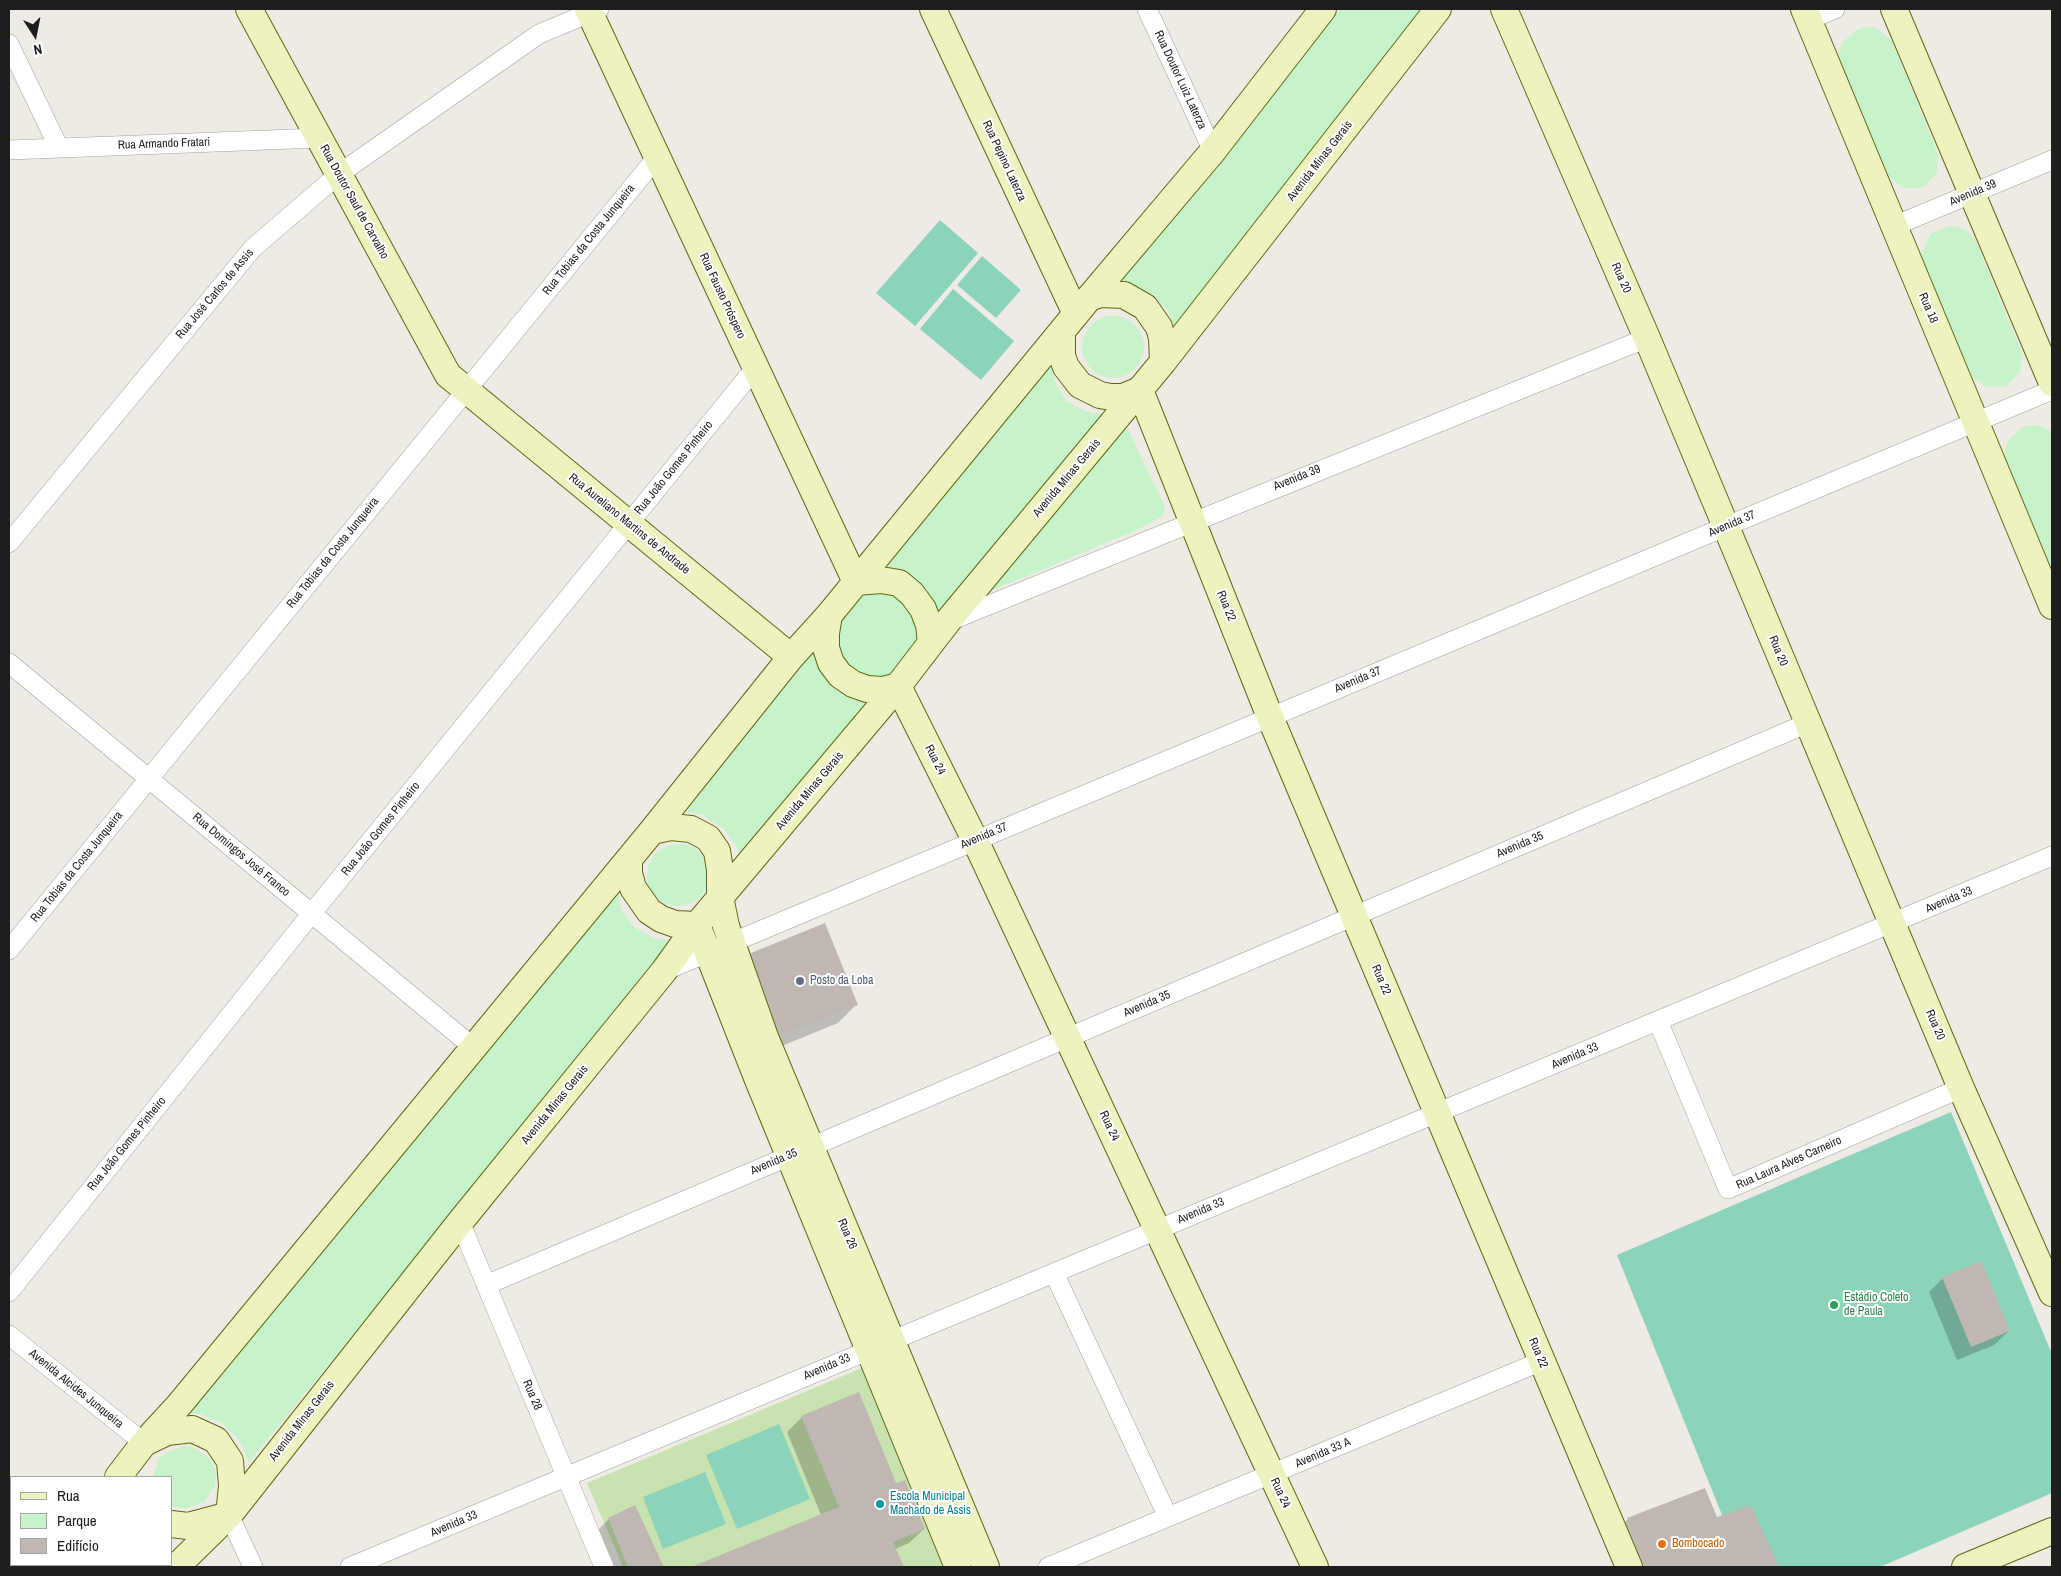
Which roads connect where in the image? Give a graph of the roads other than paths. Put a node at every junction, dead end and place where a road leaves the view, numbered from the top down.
1 (249, 9) edge
2 (933, 9) edge
3 (1147, 9) edge
4 (1323, 9) edge
5 (1438, 9) edge
6 (1504, 9) edge
7 (1835, 9) edge
8 (1894, 9) edge
9 (592, 10) edge
10 (1806, 14) edge
11 (9, 44) edge
12 (319, 138) junction
13 (59, 148) junction
14 (9, 150) edge
15 (1213, 152) junction
16 (657, 156) junction
17 (2052, 160) edge
18 (339, 174) junction
19 (1972, 194) junction
20 (1894, 226) junction
21 (1076, 314) junction
22 (1647, 338) junction
23 (1163, 362) junction
24 (756, 368) junction
25 (2052, 383) edge
26 (466, 390) junction
27 (1140, 390) junction
28 (2052, 390) edge
29 (1975, 422) junction
30 (1191, 521) junction
31 (628, 524) junction
32 (1726, 526) junction
33 (9, 543) edge
34 (856, 582) junction
35 (2052, 606) edge
36 (829, 615) junction
37 (948, 621) junction
38 (931, 643) junction
39 (791, 658) junction
40 (9, 663) edge
41 (898, 686) junction
42 (1270, 717) junction
43 (1808, 723) junction
44 (149, 778) junction
45 (652, 832) junction
46 (975, 840) junction
47 (2052, 856) edge
48 (629, 859) junction
49 (720, 897) junction
50 (312, 913) junction
51 (1354, 916) junction
52 (1892, 923) junction
53 (697, 925) junction
54 (731, 944) junction
55 (9, 950) edge
56 (707, 954) junction
57 (664, 971) junction
58 (1658, 1021) junction
59 (1068, 1038) junction
60 (755, 1041) junction
61 (473, 1046) junction
62 (1961, 1088) junction
63 (1436, 1113) junction
64 (800, 1151) junction
65 (460, 1222) junction
66 (1157, 1230) junction
67 (1054, 1273) junction
68 (486, 1284) junction
69 (9, 1292) edge
70 (2052, 1293) edge
71 (9, 1335) edge
72 (880, 1345) junction
73 (1542, 1361) junction
74 (144, 1443) junction
75 (933, 1474) junction
76 (1271, 1474) junction
77 (119, 1476) edge
78 (136, 1476) edge
79 (566, 1477) junction
80 (229, 1515) junction
81 (1168, 1517) junction
82 (172, 1524) edge
83 (2052, 1531) edge
84 (176, 1567) edge
85 (253, 1567) edge
86 (350, 1567) edge
87 (604, 1567) edge
88 (958, 1567) edge
89 (986, 1567) edge
90 (1048, 1567) edge
91 (1315, 1567) edge
92 (1629, 1567) edge
93 (1964, 1567) edge

1 - 12 street, Rua Doutor Saul de Carvalho
2 - 21 street, Rua Pepino Laterza
3 - 15 street, Rua Doutor Luiz Laterza
4 - 15 street
5 - 23 street, Avenida Minas Gerais
6 - 22 street, Rua 20
7 - 10 street
8 - 19 street
9 - 16 street, Rua Fausto Próspero
9 - 18 street, Rua José Carlos de Assis
10 - 20 street, Rua 18
11 - 13 street
12 - 13 street, Rua Armando Fratari
12 - 18 street, Rua Doutor Saul de Carvalho
13 - 14 street, Rua Armando Fratari
15 - 21 street
16 - 24 street, Rua Fausto Próspero
16 - 26 street, Rua Tobias da Costa Junqueira
17 - 19 street, Avenida 39
18 - 26 street, Rua Doutor Saul de Carvalho
18 - 33 street, Rua José Carlos de Assis
19 - 20 street, Avenida 39
19 - 25 street
20 - 29 street, Rua 18
21 - 23 street
21 - 27 street
21 - 34 street
22 - 30 street, Avenida 39
22 - 32 street, Rua 20
23 - 27 street, Avenida Minas Gerais
24 - 31 street, Rua João Gomes Pinheiro
24 - 34 street, Rua Fausto Próspero
26 - 31 street, Rua Aureliano Martins de Andrade
26 - 44 street, Rua Tobias da Costa Junqueira
27 - 30 street, Rua 22
27 - 37 street, Avenida Minas Gerais
28 - 29 street, Avenida 37
29 - 32 street, Avenida 37
29 - 35 street, Rua 18
30 - 37 street, Avenida 39
30 - 42 street, Rua 22
31 - 39 street, Rua Aureliano Martins de Andrade
31 - 50 street, Rua João Gomes Pinheiro
32 - 42 street, Avenida 37
32 - 43 street, Rua 20
34 - 36 street
34 - 38 street
36 - 39 street
36 - 41 street
37 - 38 street, Avenida Minas Gerais
38 - 41 street, Avenida Minas Gerais
39 - 45 street
40 - 44 street, Rua Domingos José Franco
41 - 46 street, Rua 24
41 - 49 street, Avenida Minas Gerais
42 - 46 street, Avenida 37
42 - 51 street, Rua 22
43 - 51 street, Avenida 35
43 - 52 street, Rua 20
44 - 50 street, Rua Domingos José Franco
44 - 55 street, Rua Tobias da Costa Junqueira
45 - 48 street
45 - 49 street
46 - 54 street, Avenida 37
46 - 59 street, Rua 24
47 - 52 street, Avenida 33
48 - 53 street
48 - 61 street
49 - 53 street, Avenida Minas Gerais
49 - 54 street, Rua 26
50 - 61 street, Rua Domingos José Franco
50 - 69 street, Rua João Gomes Pinheiro
51 - 59 street, Avenida 35
51 - 63 street, Rua 22
52 - 58 street, Avenida 33
52 - 62 street, Rua 20
53 - 56 street, Rua 26
53 - 57 street, Avenida Minas Gerais
54 - 56 street, Avenida 37
54 - 60 street, Rua 26
56 - 57 street, Avenida 37
56 - 60 street, Rua 26
57 - 65 street, Avenida Minas Gerais
58 - 62 street, Rua Laura Alves Carneiro
58 - 63 street, Avenida 33
59 - 64 street, Avenida 35
59 - 66 street, Rua 24
60 - 64 street, Rua 26
61 - 74 street
62 - 70 street, Rua 20
63 - 66 street, Avenida 33
63 - 73 street, Rua 22
64 - 68 street, Avenida 35
64 - 72 street, Rua 26
65 - 68 street, Rua 28
65 - 80 street, Avenida Minas Gerais
66 - 67 street, Avenida 33
66 - 76 street, Rua 24
67 - 72 street, Avenida 33
67 - 81 street
68 - 79 street, Rua 28
71 - 74 street, Avenida Alcides Junqueira
72 - 75 street, Rua 26
72 - 79 street, Avenida 33
73 - 76 street, Avenida 33 A
73 - 92 street, Rua 22
74 - 77 street
74 - 78 street
74 - 80 street
75 - 88 street, Rua 26
75 - 89 street, Rua 26
76 - 81 street, Avenida 33 A
76 - 91 street, Rua 24
79 - 86 street, Avenida 33
79 - 87 street, Rua 28
80 - 82 street
80 - 84 street, Avenida Minas Gerais
80 - 85 street
81 - 90 street, Avenida 33 A
83 - 93 street

